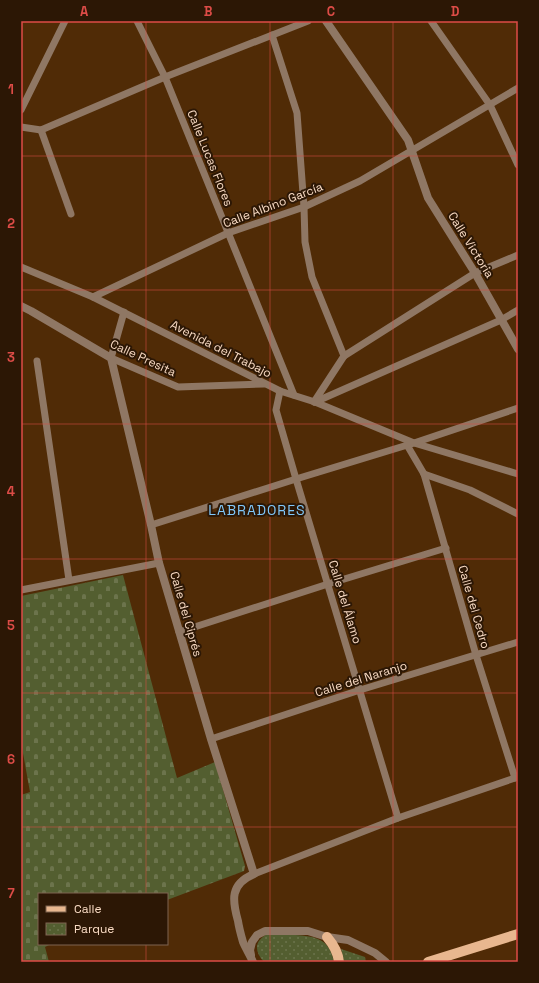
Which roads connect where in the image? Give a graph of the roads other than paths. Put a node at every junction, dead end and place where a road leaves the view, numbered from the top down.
1 (66, 21) edge
2 (137, 21) edge
3 (308, 21) edge
4 (326, 21) edge
5 (431, 21) edge
6 (272, 35) junction
7 (165, 77) junction
8 (518, 88) edge
9 (490, 105) junction
10 (21, 110) edge
11 (21, 127) edge
12 (41, 130) junction
13 (412, 150) junction
14 (518, 165) edge
15 (304, 207) junction
16 (71, 214) dead end
17 (228, 233) junction
18 (518, 255) edge
19 (21, 267) edge
20 (475, 273) junction
21 (93, 297) junction
22 (21, 306) edge
23 (518, 310) edge
24 (124, 312) junction
25 (501, 320) junction
26 (518, 348) edge
27 (344, 356) junction
28 (111, 358) junction
29 (37, 361) dead end
30 (266, 384) junction
31 (280, 391) junction
32 (294, 395) junction
33 (314, 402) junction
34 (518, 408) edge
35 (410, 444) junction
36 (424, 474) junction
37 (518, 474) edge
38 (296, 479) junction
39 (518, 514) edge
40 (151, 525) junction
41 (446, 548) junction
42 (159, 562) junction
43 (69, 580) junction
44 (328, 584) junction
45 (21, 590) edge
46 (179, 632) junction
47 (518, 642) edge
48 (476, 655) junction
49 (360, 690) junction
50 (211, 739) junction
51 (516, 777) edge
52 (398, 818) junction
53 (254, 874) junction
54 (518, 934) edge
55 (327, 937) junction
56 (252, 960) edge
57 (339, 962) edge
58 (386, 962) edge
59 (428, 962) edge

1 - 10 street
2 - 7 street, Calle Lucas Flores
3 - 6 street
4 - 13 street, Calle Victoria
5 - 9 street
6 - 7 street
6 - 15 street
7 - 12 street
7 - 17 street, Calle Lucas Flores
8 - 9 street, Calle Albino García
9 - 13 street, Calle Albino García
9 - 14 street
11 - 12 street
12 - 16 street
13 - 15 street, Calle Albino García
13 - 20 street, Calle Victoria
15 - 17 street, Calle Albino García
15 - 27 street
17 - 21 street, Calle Albino García
17 - 32 street, Calle Lucas Flores
18 - 20 street
19 - 21 street, Avenida del Trabajo
20 - 25 street, Calle Victoria
20 - 27 street
21 - 24 street, Avenida del Trabajo
22 - 28 street, Calle Presita
23 - 25 street
24 - 28 street
24 - 30 street, Avenida del Trabajo
25 - 26 street, Calle Victoria
25 - 33 street
27 - 33 street
28 - 30 street, Calle Presita
28 - 40 street, Calle del Ciprés
29 - 43 street
30 - 31 street, Avenida del Trabajo
31 - 32 street, Avenida del Trabajo
31 - 38 street, Calle del Álamo
32 - 33 street, Avenida del Trabajo
33 - 35 street, Avenida del Trabajo
34 - 35 street
35 - 36 street, Calle del Cedro
35 - 37 street, Avenida del Trabajo
35 - 38 street
36 - 39 street
36 - 41 street, Calle del Cedro
38 - 40 street
38 - 44 street, Calle del Álamo
40 - 42 street, Calle del Ciprés
41 - 44 street
41 - 48 street, Calle del Cedro
42 - 43 street
42 - 46 street, Calle del Ciprés
43 - 45 street
44 - 46 street
44 - 49 street, Calle del Álamo
46 - 50 street, Calle del Ciprés
47 - 48 street, Calle del Naranjo
48 - 49 street, Calle del Naranjo
48 - 51 street, Calle del Cedro
49 - 50 street, Calle del Naranjo
49 - 52 street, Calle del Álamo
50 - 53 street, Calle del Ciprés
51 - 52 street
52 - 53 street
53 - 56 street
54 - 59 main road
55 - 56 street
55 - 57 main road
55 - 58 street

